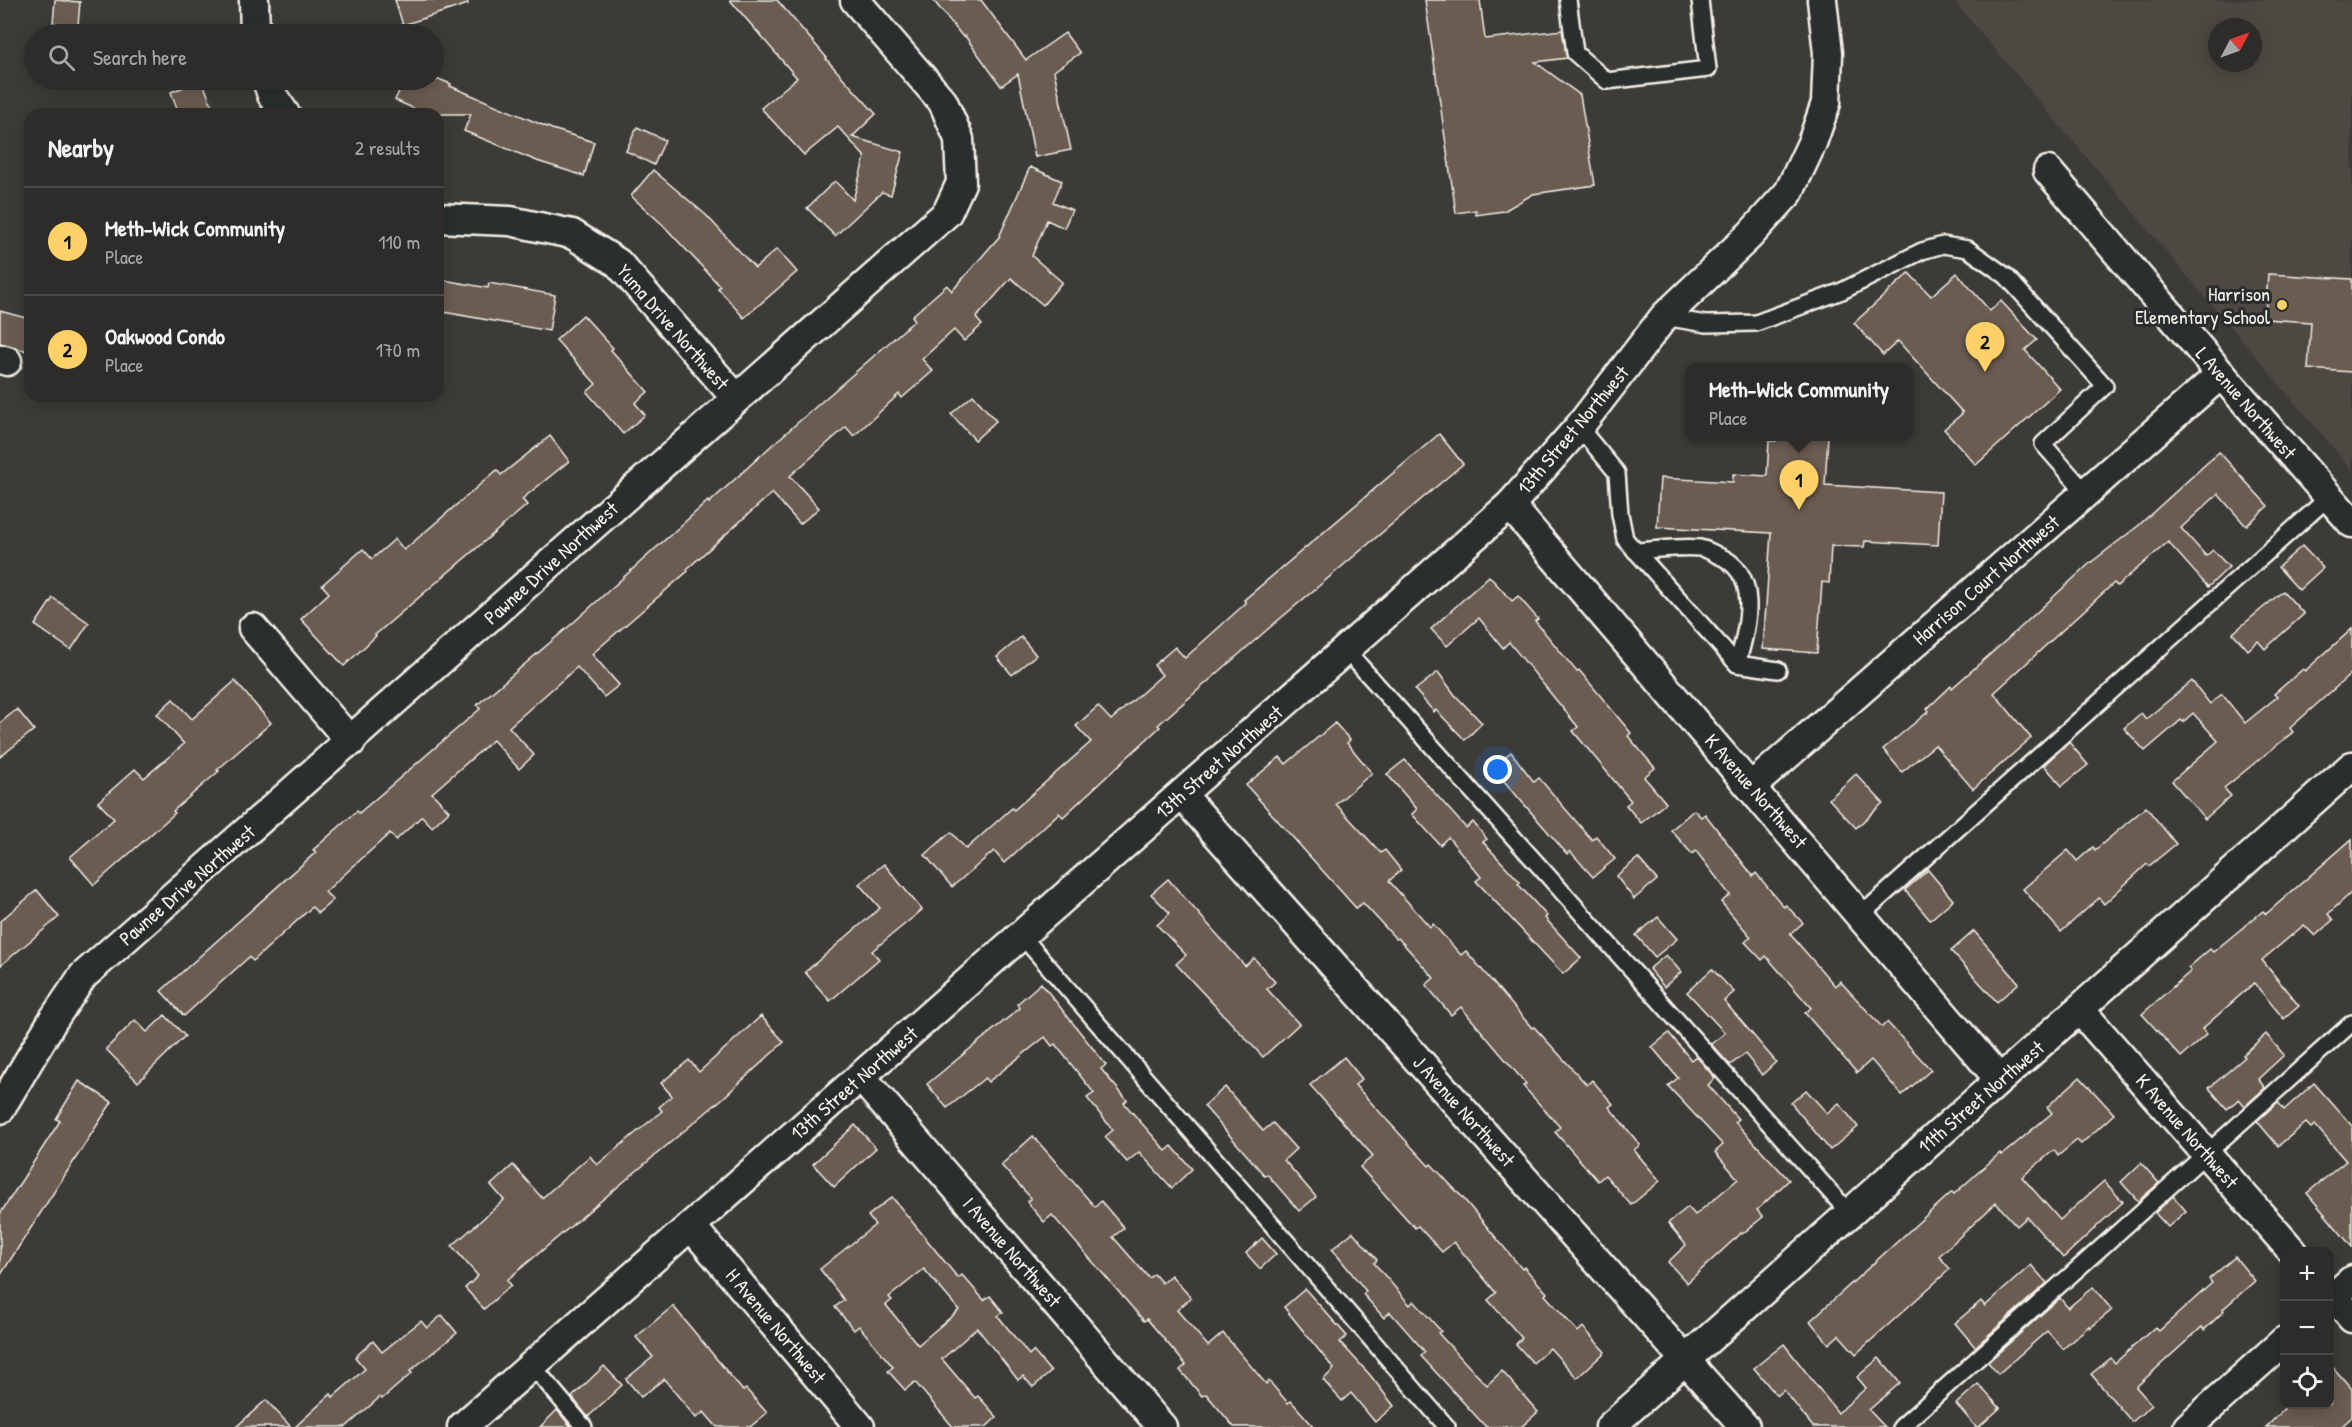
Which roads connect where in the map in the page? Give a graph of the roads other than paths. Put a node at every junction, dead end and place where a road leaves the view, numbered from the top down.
1 (254, 0) edge
2 (855, 0) edge
3 (1568, 0) edge
4 (1700, 0) edge
5 (1822, 0) edge
6 (255, 24) edge
7 (270, 90) edge
8 (281, 108) edge
9 (2048, 171) dead end
10 (444, 218) edge
11 (1664, 317) junction
12 (2221, 374) junction
13 (735, 398) junction
14 (1579, 427) junction
15 (2086, 493) junction
16 (2329, 497) junction
17 (1510, 505) junction
18 (2352, 523) edge
19 (1635, 551) junction
20 (253, 628) dead end
21 (1346, 650) junction
22 (1737, 664) junction
23 (1778, 670) dead end
24 (351, 742) junction
25 (2352, 766) edge
26 (1752, 786) junction
27 (1182, 795) junction
28 (1861, 915) junction
29 (1022, 936) junction
30 (2080, 1010) junction
31 (2352, 1023) edge
32 (861, 1077) junction
33 (2000, 1079) junction
34 (0, 1109) edge
35 (2206, 1153) junction
36 (1850, 1214) junction
37 (692, 1226) junction
38 (2289, 1247) edge
39 (2336, 1292) edge
40 (2352, 1318) edge
41 (2280, 1345) edge
42 (1686, 1361) junction
43 (532, 1365) junction
44 (462, 1427) edge
45 (584, 1427) edge
46 (860, 1427) edge
47 (1162, 1427) edge
48 (1447, 1427) edge
49 (1610, 1427) edge
50 (1745, 1427) edge
51 (1901, 1427) edge
52 (2188, 1427) edge

1 - 6 street
2 - 13 street, Pawnee Drive Northwest
3 - 4 lane
5 - 11 street, 13th Street Northwest
7 - 8 street
9 - 12 street, L Avenue Northwest
10 - 13 street, Yuma Drive Northwest
11 - 14 street, 13th Street Northwest
11 - 15 lane
12 - 15 street, Harrison Court Northwest
12 - 16 street, L Avenue Northwest
13 - 24 street, Pawnee Drive Northwest
14 - 17 street, 13th Street Northwest
14 - 19 lane
15 - 26 street, Harrison Court Northwest
16 - 18 street, L Avenue Northwest
16 - 28 lane
17 - 21 street, 13th Street Northwest
17 - 26 street, K Avenue Northwest
19 - 22 lane
19 - 22 lane
20 - 24 street
21 - 27 street, 13th Street Northwest
21 - 36 lane
22 - 23 lane
24 - 34 street, Pawnee Drive Northwest
25 - 30 street, 11th Street Northwest
26 - 28 street, K Avenue Northwest
27 - 29 street, 13th Street Northwest
27 - 42 street, J Avenue Northwest
28 - 33 street, K Avenue Northwest
29 - 32 street, 13th Street Northwest
29 - 48 lane
30 - 33 street, 11th Street Northwest
30 - 35 street, K Avenue Northwest
31 - 35 lane
32 - 37 street, 13th Street Northwest
32 - 47 street, I Avenue Northwest
33 - 36 street, 11th Street Northwest
35 - 38 street, K Avenue Northwest
35 - 51 lane
36 - 42 street, 11th Street Northwest
37 - 43 street, 13th Street Northwest
37 - 46 street, H Avenue Northwest
39 - 40 street
41 - 52 street
42 - 49 street, 11th Street Northwest
42 - 50 street, J Avenue Northwest
43 - 44 street, 13th Street Northwest
43 - 45 lane

